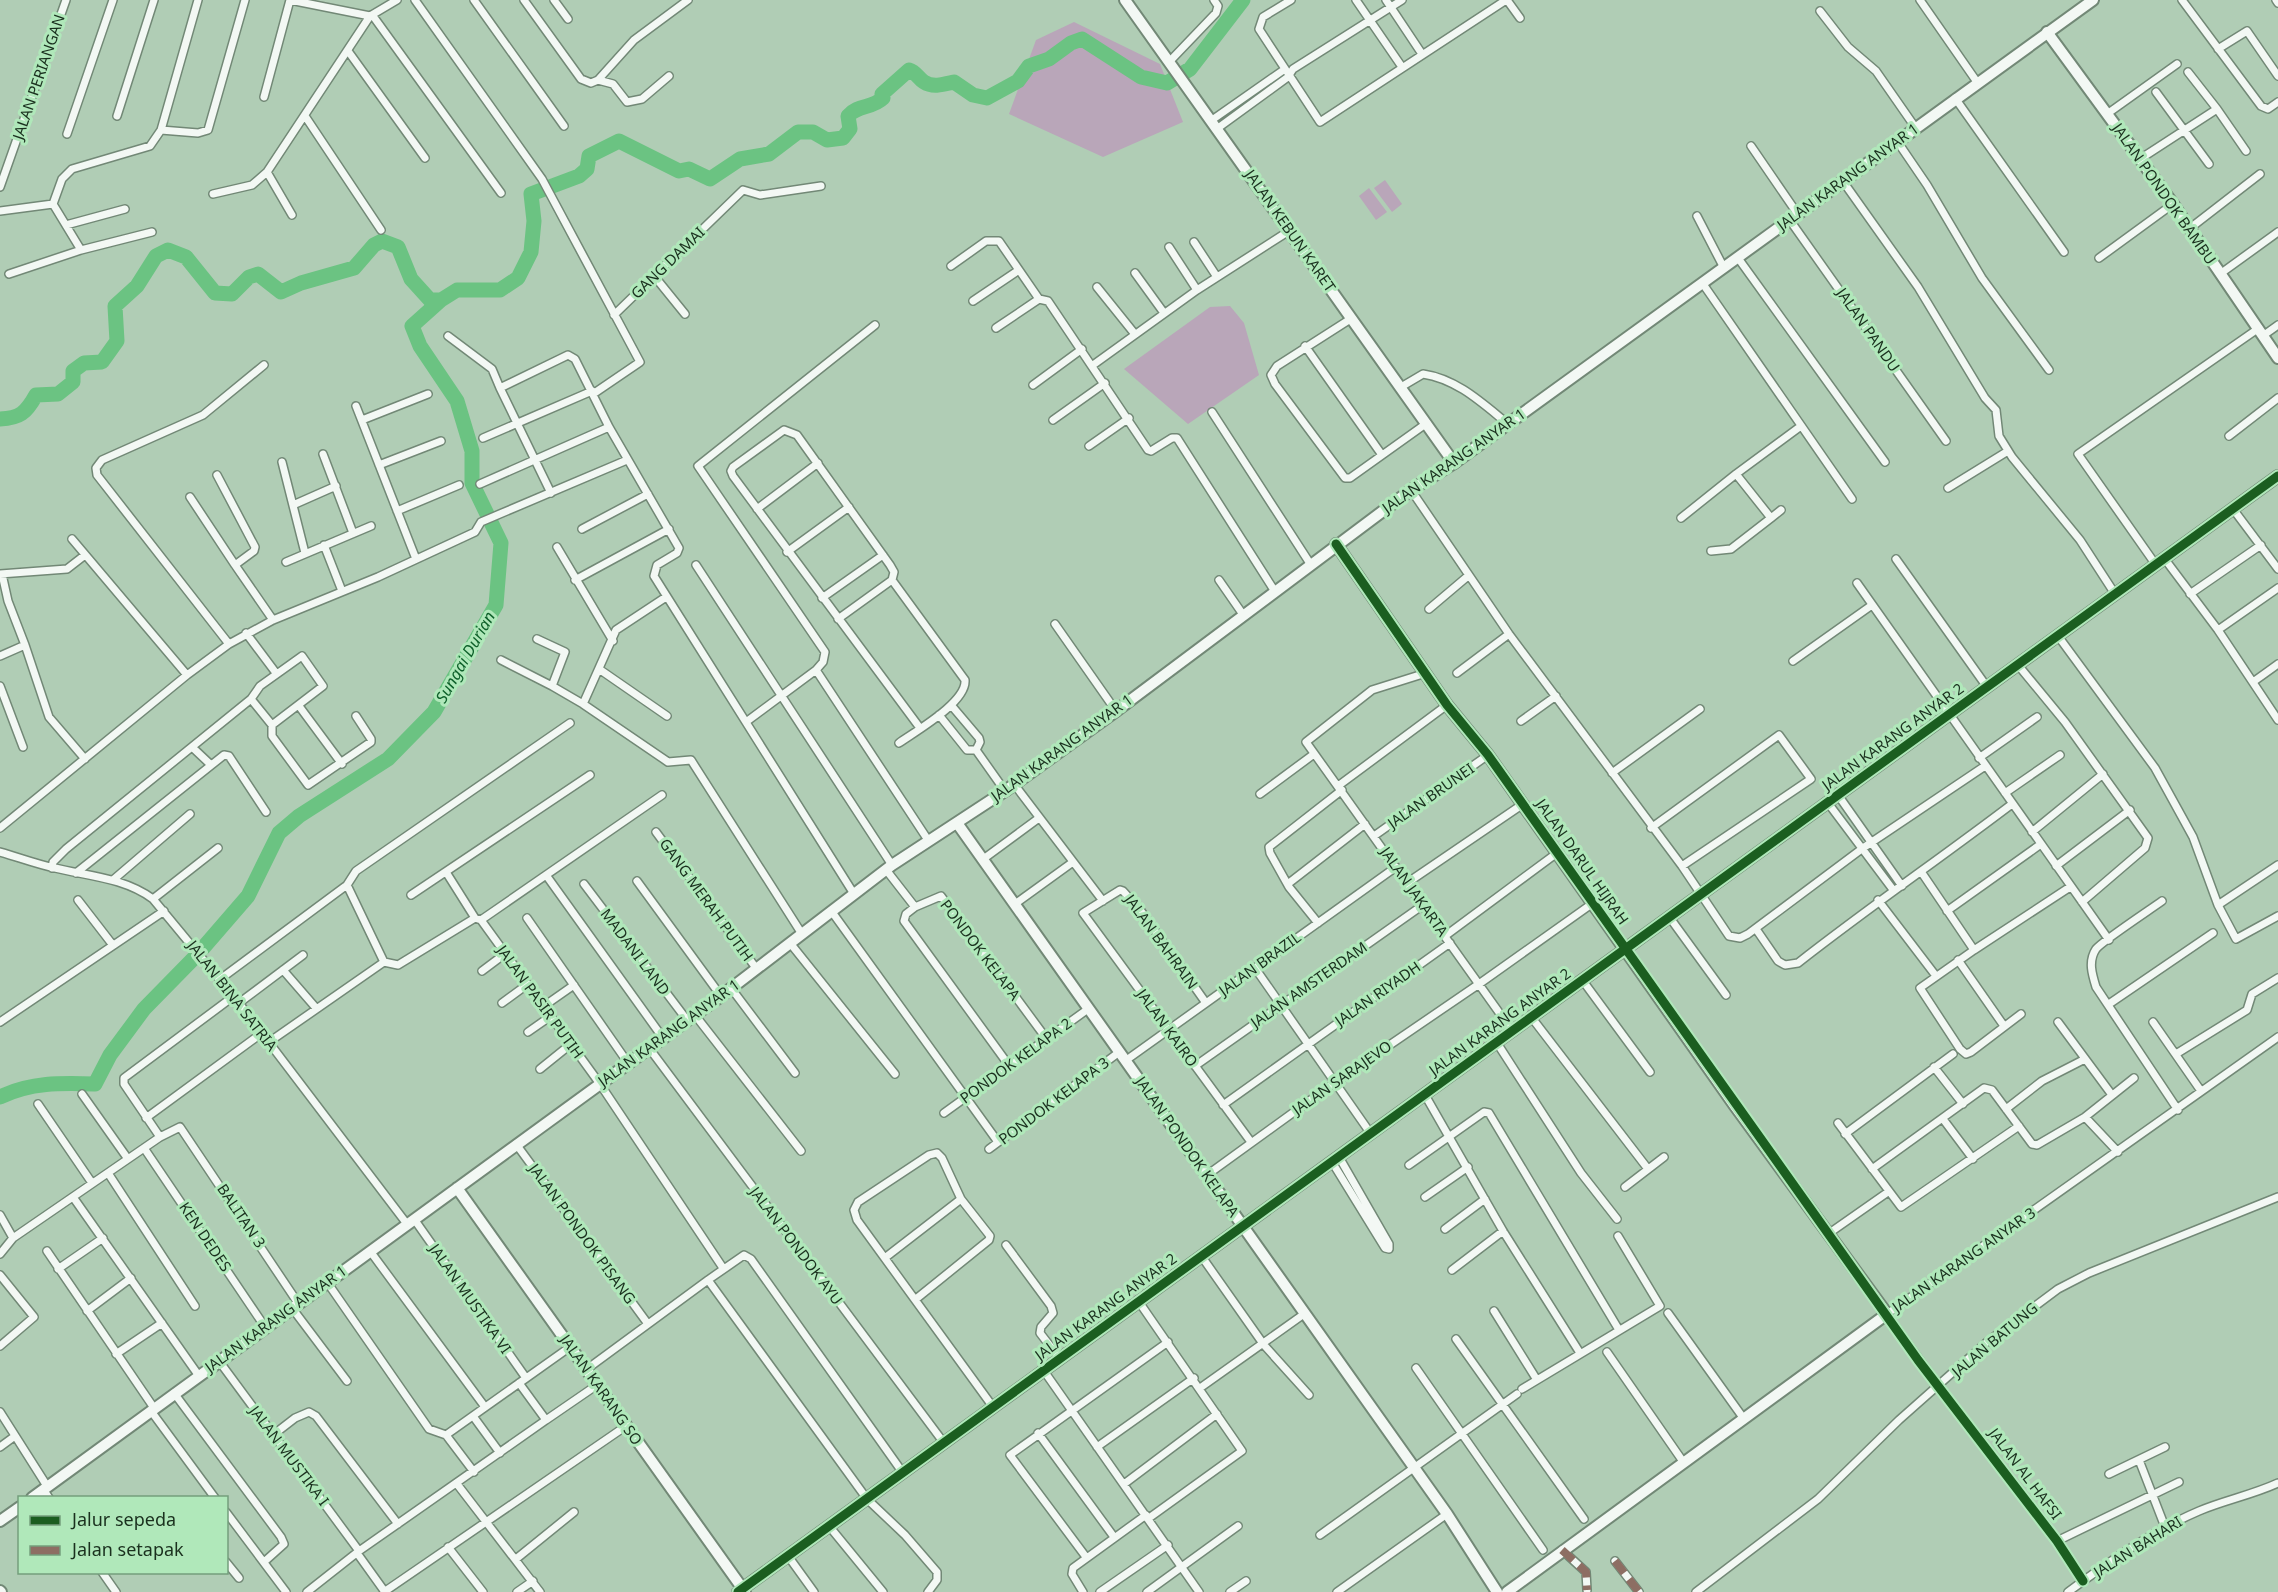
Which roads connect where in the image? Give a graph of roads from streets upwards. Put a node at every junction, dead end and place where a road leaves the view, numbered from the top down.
1 (66, 0) edge
2 (113, 0) edge
3 (154, 0) edge
4 (198, 0) edge
5 (245, 0) edge
6 (290, 0) edge
7 (397, 0) edge
8 (415, 0) edge
9 (474, 0) edge
10 (525, 0) edge
11 (554, 0) edge
12 (688, 0) edge
13 (1125, 0) edge
14 (1214, 0) edge
15 (1226, 0) edge
16 (1291, 0) edge
17 (1356, 0) edge
18 (1402, 0) edge
19 (1506, 0) edge
20 (1920, 0) edge
21 (2093, 0) edge
22 (2182, 0) edge
23 (1388, 4) edge
24 (1218, 8) junction
25 (1820, 10) dead end
26 (372, 16) junction
27 (1520, 18) dead end
28 (568, 19) dead end
29 (1369, 20) junction
30 (2047, 32) junction
31 (2218, 50) junction
32 (348, 51) junction
33 (1422, 54) junction
34 (1173, 64) junction
35 (2177, 64) dead end
36 (1402, 67) junction
37 (1282, 68) junction
38 (1293, 69) junction
39 (2188, 72) dead end
40 (669, 76) dead end
41 (2278, 76) edge
42 (1288, 77) junction
43 (598, 80) junction
44 (1977, 82) junction
45 (2156, 92) dead end
46 (264, 97) dead end
47 (1955, 98) junction
48 (2278, 102) edge
49 (2217, 109) junction
50 (2107, 114) junction
51 (117, 116) dead end
52 (305, 116) junction
53 (1215, 124) junction
54 (564, 126) dead end
55 (1915, 127) junction
56 (161, 130) junction
57 (2184, 130) junction
58 (67, 134) dead end
59 (1897, 141) junction
60 (1751, 146) dead end
61 (2246, 152) dead end
62 (425, 158) dead end
63 (2140, 159) junction
64 (2209, 164) dead end
65 (267, 172) junction
66 (2260, 174) dead end
67 (1842, 180) junction
68 (821, 186) dead end
69 (0, 187) edge
70 (501, 193) dead end
71 (213, 194) dead end
72 (53, 204) junction
73 (2173, 204) junction
74 (125, 209) dead end
75 (0, 211) edge
76 (292, 215) dead end
77 (1697, 216) dead end
78 (1793, 216) junction
79 (66, 225) junction
80 (2189, 229) junction
81 (381, 230) dead end
82 (1289, 231) junction
83 (152, 232) dead end
84 (2278, 232) edge
85 (1194, 242) dead end
86 (1169, 247) dead end
87 (81, 250) junction
88 (2064, 252) dead end
89 (1738, 258) junction
90 (2099, 258) dead end
91 (951, 266) dead end
92 (1724, 268) junction
93 (1019, 270) junction
94 (1135, 273) dead end
95 (9, 274) dead end
96 (2220, 274) junction
97 (655, 277) junction
98 (1217, 277) junction
99 (1702, 284) junction
100 (1097, 287) dead end
101 (1197, 290) junction
102 (1039, 300) junction
103 (973, 301) dead end
104 (1164, 313) junction
105 (685, 314) dead end
106 (614, 315) junction
107 (1352, 318) junction
108 (875, 325) dead end
109 (2278, 325) edge
110 (996, 328) dead end
111 (2261, 332) junction
112 (1134, 333) junction
113 (448, 336) dead end
114 (1305, 346) junction
115 (1082, 349) junction
116 (2278, 358) edge
117 (264, 365) dead end
118 (1093, 365) junction
119 (2049, 370) dead end
120 (1105, 383) junction
121 (1033, 385) dead end
122 (1401, 387) junction
123 (500, 388) junction
124 (593, 393) junction
125 (428, 394) dead end
126 (2278, 398) edge
127 (356, 406) dead end
128 (1212, 412) dead end
129 (1129, 418) junction
130 (362, 420) junction
131 (1053, 420) dead end
132 (1427, 423) junction
133 (518, 424) junction
134 (1508, 424) junction
135 (1801, 426) junction
136 (609, 427) junction
137 (2229, 436) dead end
138 (483, 438) dead end
139 (441, 441) dead end
140 (1946, 441) dead end
141 (1089, 446) dead end
142 (2008, 451) junction
143 (323, 454) dead end
144 (1382, 455) junction
145 (534, 460) junction
146 (627, 460) junction
147 (282, 462) dead end
148 (1885, 462) dead end
149 (818, 463) junction
150 (1454, 463) junction
151 (379, 465) junction
152 (1737, 474) junction
153 (217, 476) dead end
154 (2278, 476) edge
155 (480, 484) dead end
156 (459, 485) dead end
157 (336, 486) junction
158 (1948, 488) dead end
159 (1411, 490) junction
160 (550, 493) junction
161 (648, 494) junction
162 (190, 497) dead end
163 (1852, 499) dead end
164 (293, 505) junction
165 (849, 507) junction
166 (757, 509) junction
167 (2233, 509) junction
168 (1781, 510) dead end
169 (397, 511) junction
170 (1681, 518) dead end
171 (1771, 518) junction
172 (371, 526) dead end
173 (582, 529) dead end
174 (669, 529) junction
175 (353, 533) junction
176 (72, 539) dead end
177 (1336, 544) junction
178 (324, 545) junction
179 (2261, 545) junction
180 (557, 547) dead end
181 (1711, 551) dead end
182 (787, 552) junction
183 (305, 553) junction
184 (85, 555) junction
185 (883, 555) junction
186 (417, 559) junction
187 (1896, 559) dead end
188 (286, 562) dead end
189 (2160, 562) junction
190 (236, 565) junction
191 (696, 565) dead end
192 (1311, 565) junction
193 (2278, 569) edge
194 (1, 574) edge
195 (1468, 576) junction
196 (575, 580) junction
197 (892, 580) junction
198 (1219, 580) dead end
199 (1857, 583) dead end
200 (2278, 588) edge
201 (342, 591) junction
202 (1274, 591) junction
203 (2115, 594) junction
204 (2190, 594) junction
205 (666, 597) junction
206 (822, 598) junction
207 (1872, 605) junction
208 (1429, 609) dead end
209 (1244, 616) junction
210 (838, 619) junction
211 (273, 620) junction
212 (1055, 624) dead end
213 (2218, 630) junction
214 (246, 633) junction
215 (1509, 634) junction
216 (2058, 636) junction
217 (537, 639) dead end
218 (613, 641) junction
219 (229, 644) junction
220 (25, 645) junction
221 (0, 656) edge
222 (501, 660) dead end
223 (1793, 662) dead end
224 (2278, 664) edge
225 (2018, 665) junction
226 (600, 669) junction
227 (816, 670) junction
228 (276, 673) junction
229 (1426, 673) junction
230 (1457, 673) dead end
231 (187, 675) junction
232 (2253, 682) junction
233 (0, 686) edge
234 (552, 686) junction
235 (1988, 687) junction
236 (783, 696) junction
237 (1556, 696) junction
238 (251, 699) junction
239 (583, 704) junction
240 (951, 705) junction
241 (1447, 705) junction
242 (299, 706) junction
243 (1700, 709) dead end
244 (1116, 711) junction
245 (939, 715) junction
246 (1949, 715) junction
247 (356, 716) dead end
248 (667, 716) dead end
249 (2037, 717) dead end
250 (2278, 720) edge
251 (1521, 721) dead end
252 (746, 722) junction
253 (570, 723) dead end
254 (272, 725) junction
255 (920, 728) junction
256 (899, 743) dead end
257 (23, 747) dead end
258 (192, 747) junction
259 (976, 750) junction
260 (1314, 754) junction
261 (1488, 755) junction
262 (2061, 755) dead end
263 (1979, 758) junction
264 (85, 759) junction
265 (210, 764) junction
266 (342, 764) junction
267 (1985, 766) junction
268 (1612, 773) junction
269 (2103, 774) junction
270 (590, 775) dead end
271 (1009, 787) junction
272 (1340, 788) junction
273 (2005, 793) junction
274 (1260, 794) dead end
275 (662, 795) dead end
276 (1838, 795) junction
277 (1828, 803) junction
278 (1523, 804) junction
279 (2012, 804) junction
280 (2130, 810) junction
281 (266, 812) dead end
282 (190, 814) dead end
283 (1039, 818) junction
284 (957, 823) junction
285 (1365, 824) junction
286 (0, 828) edge
287 (1651, 828) junction
288 (656, 832) dead end
289 (2032, 832) junction
290 (1374, 836) junction
291 (928, 840) junction
292 (2041, 844) junction
293 (1866, 846) junction
294 (218, 848) dead end
295 (0, 852) edge
296 (1557, 853) junction
297 (982, 860) junction
298 (1073, 862) junction
299 (2278, 865) edge
300 (1682, 866) junction
301 (2056, 866) junction
302 (1396, 867) junction
303 (52, 868) junction
304 (890, 868) junction
305 (446, 872) junction
306 (76, 873) junction
307 (1922, 873) junction
308 (546, 875) junction
309 (113, 880) junction
310 (637, 881) dead end
311 (1289, 883) junction
312 (1407, 883) junction
313 (584, 884) dead end
314 (347, 885) junction
315 (1902, 886) junction
316 (2070, 887) junction
317 (1894, 891) junction
318 (854, 894) junction
319 (411, 895) dead end
320 (1700, 896) junction
321 (153, 899) junction
322 (78, 900) dead end
323 (1878, 900) junction
324 (1103, 901) junction
325 (2162, 901) dead end
326 (2082, 902) junction
327 (1593, 903) junction
328 (1015, 904) junction
329 (1423, 905) junction
330 (2218, 905) junction
331 (915, 907) junction
332 (164, 911) junction
333 (1947, 911) junction
334 (832, 912) junction
335 (1083, 913) joint
336 (2278, 916) edge
337 (527, 918) dead end
338 (1670, 918) junction
339 (478, 919) junction
340 (1318, 922) junction
341 (1756, 928) junction
342 (2213, 933) dead end
343 (802, 934) junction
344 (1445, 936) junction
345 (2109, 940) junction
346 (790, 943) junction
347 (1450, 943) junction
348 (112, 944) junction
349 (1626, 950) junction
350 (1974, 950) junction
351 (506, 953) junction
352 (303, 955) dead end
353 (1958, 960) junction
354 (384, 962) junction
355 (756, 968) junction
356 (1255, 968) junction
357 (283, 970) junction
358 (482, 971) dead end
359 (1936, 976) junction
360 (2278, 978) edge
361 (219, 980) junction
362 (1583, 981) junction
363 (528, 984) junction
364 (1479, 984) junction
365 (573, 985) junction
366 (731, 988) junction
367 (1726, 995) dead end
368 (234, 996) junction
369 (721, 996) junction
370 (239, 1003) junction
371 (502, 1003) dead end
372 (1206, 1003) junction
373 (2109, 1004) junction
374 (544, 1006) junction
375 (1280, 1006) junction
376 (316, 1008) junction
377 (1088, 1009) junction
378 (2021, 1014) dead end
379 (551, 1016) junction
380 (691, 1018) junction
381 (1532, 1018) junction
382 (0, 1022) edge
383 (2058, 1022) dead end
384 (2153, 1022) dead end
385 (2004, 1026) junction
386 (1168, 1030) junction
387 (528, 1032) dead end
388 (1512, 1032) junction
389 (262, 1033) junction
390 (1043, 1034) dead end
391 (2278, 1037) edge
392 (663, 1038) junction
393 (269, 1042) junction
394 (1497, 1043) junction
395 (571, 1044) junction
396 (1307, 1045) junction
397 (649, 1048) junction
398 (1953, 1054) dead end
399 (2176, 1054) junction
400 (1122, 1057) junction
401 (2085, 1059) junction
402 (1005, 1060) dead end
403 (628, 1063) junction
404 (1195, 1066) junction
405 (1934, 1067) junction
406 (540, 1069) dead end
407 (1650, 1072) dead end
408 (795, 1073) dead end
409 (895, 1074) dead end
410 (2134, 1078) dead end
411 (1334, 1083) junction
412 (600, 1084) junction
413 (2200, 1091) junction
414 (82, 1094) dead end
415 (1425, 1095) junction
416 (2112, 1095) junction
417 (966, 1098) junction
418 (38, 1104) dead end
419 (1963, 1104) junction
420 (1223, 1105) junction
421 (2006, 1109) junction
422 (2178, 1110) junction
423 (944, 1113) dead end
424 (2085, 1117) junction
425 (146, 1118) junction
426 (1943, 1119) junction
427 (1838, 1123) dead end
428 (2019, 1126) junction
429 (1371, 1134) junction
430 (1450, 1134) junction
431 (1845, 1134) junction
432 (160, 1137) junction
433 (998, 1142) junction
434 (1251, 1142) junction
435 (516, 1144) junction
436 (144, 1148) junction
437 (989, 1149) dead end
438 (801, 1151) dead end
439 (2118, 1152) junction
440 (1664, 1157) dead end
441 (128, 1159) junction
442 (1973, 1159) junction
443 (1336, 1160) junction
444 (1409, 1165) dead end
445 (1468, 1167) junction
446 (1648, 1169) junction
447 (1872, 1169) junction
448 (108, 1173) junction
449 (1206, 1175) junction
450 (92, 1183) junction
451 (1625, 1186) dead end
452 (457, 1188) junction
453 (1888, 1192) junction
454 (73, 1197) junction
455 (1425, 1197) dead end
456 (2278, 1197) edge
457 (962, 1199) junction
458 (1485, 1199) junction
459 (0, 1215) edge
460 (1617, 1219) dead end
461 (410, 1222) junction
462 (1243, 1226) junction
463 (1445, 1229) dead end
464 (1503, 1231) junction
465 (1828, 1234) junction
466 (1618, 1236) dead end
467 (13, 1238) junction
468 (103, 1238) junction
469 (1006, 1245) dead end
470 (47, 1251) dead end
471 (370, 1251) junction
472 (0, 1254) edge
473 (886, 1257) junction
474 (1202, 1257) junction
475 (723, 1268) junction
476 (58, 1269) junction
477 (1452, 1270) dead end
478 (0, 1275) edge
479 (131, 1278) junction
480 (708, 1280) junction
481 (327, 1282) junction
482 (916, 1299) junction
483 (1140, 1302) junction
484 (195, 1306) dead end
485 (295, 1306) junction
486 (87, 1311) junction
487 (1494, 1311) dead end
488 (1668, 1312) dead end
489 (1304, 1314) junction
490 (1887, 1314) junction
491 (162, 1323) junction
492 (648, 1324) junction
493 (265, 1327) junction
494 (1619, 1330) junction
495 (1456, 1339) dead end
496 (1168, 1342) junction
497 (1264, 1345) junction
498 (0, 1346) edge
499 (570, 1347) junction
500 (1607, 1352) dead end
501 (1580, 1353) junction
502 (117, 1354) junction
503 (1060, 1359) junction
504 (219, 1361) junction
505 (1416, 1368) dead end
506 (587, 1369) junction
507 (1044, 1371) junction
508 (199, 1376) junction
509 (1194, 1378) junction
510 (523, 1380) junction
511 (1537, 1380) junction
512 (347, 1381) dead end
513 (597, 1385) junction
514 (1939, 1387) junction
515 (1200, 1388) junction
516 (174, 1394) junction
517 (1309, 1395) dead end
518 (1503, 1405) junction
519 (485, 1407) junction
520 (993, 1407) junction
521 (152, 1409) junction
522 (1071, 1410) junction
523 (0, 1412) edge
524 (1217, 1414) junction
525 (473, 1416) junction
526 (1744, 1419) junction
527 (546, 1420) junction
528 (626, 1425) junction
529 (1038, 1433) junction
530 (1463, 1434) junction
531 (446, 1435) junction
532 (15, 1436) junction
533 (273, 1436) junction
534 (944, 1443) junction
535 (0, 1447) edge
536 (1097, 1447) junction
537 (2165, 1447) dead end
538 (500, 1453) junction
539 (2139, 1460) junction
540 (1684, 1463) junction
541 (1414, 1469) junction
542 (474, 1472) junction
543 (903, 1473) junction
544 (2109, 1474) dead end
545 (2179, 1482) dead end
546 (2278, 1483) edge
547 (457, 1484) junction
548 (1124, 1484) junction
549 (47, 1491) edge
550 (2153, 1495) junction
551 (212, 1496) edge
552 (867, 1499) junction
553 (18, 1508) edge
554 (574, 1512) dead end
555 (1447, 1514) junction
556 (228, 1515) edge
557 (1147, 1516) junction
558 (1584, 1519) dead end
559 (0, 1521) edge
560 (484, 1521) junction
561 (398, 1524) junction
562 (829, 1526) junction
563 (1238, 1526) dead end
564 (2165, 1527) junction
565 (1320, 1535) dead end
566 (1114, 1537) junction
567 (2057, 1541) junction
568 (1168, 1545) junction
569 (448, 1547) junction
570 (1543, 1550) dead end
571 (1562, 1550) junction
572 (358, 1552) junction
573 (788, 1556) junction
574 (1086, 1557) junction
575 (516, 1559) junction
576 (1615, 1561) dead end
577 (264, 1562) junction
578 (228, 1564) edge
579 (1182, 1567) junction
580 (103, 1574) edge
581 (239, 1578) dead end
582 (533, 1581) junction
583 (1246, 1581) dead end
584 (2082, 1581) junction
585 (1587, 1590) dead end
586 (742, 1591) edge
587 (116, 1592) edge
588 (286, 1592) edge
589 (307, 1592) edge
590 (385, 1592) edge
591 (483, 1592) edge
592 (517, 1592) edge
593 (540, 1592) edge
594 (814, 1592) edge
595 (883, 1592) edge
596 (928, 1592) edge
597 (1083, 1592) edge
598 (1100, 1592) edge
599 (1147, 1592) edge
600 (1198, 1592) edge
601 (1230, 1592) edge
602 (1337, 1592) edge
603 (1497, 1592) edge
604 (1507, 1592) edge
605 (1639, 1592) edge
606 (1696, 1592) edge
607 (2068, 1592) edge

1 - 69 street, JALAN PERIANGAN
2 - 58 street
3 - 51 street
4 - 56 street
5 - 56 street
6 - 26 street
6 - 46 street
7 - 26 street
8 - 106 street
9 - 54 street
10 - 43 street
11 - 28 street
12 - 43 street
13 - 34 street, JALAN KEBUN KARET
14 - 24 street
15 - 24 street
16 - 37 street
17 - 29 street
18 - 23 street
19 - 27 street
19 - 33 street
20 - 44 street
21 - 30 street, JALAN KARANG ANYAR 1
22 - 31 street
23 - 29 street
23 - 33 street
24 - 34 street
25 - 55 street
26 - 32 street
26 - 70 street
29 - 36 street
29 - 38 street
30 - 44 street, JALAN KARANG ANYAR 1
30 - 50 street, JALAN PONDOK BAMBU
31 - 41 street
31 - 48 street
32 - 52 street
32 - 62 street
33 - 36 street
34 - 53 street, JALAN KEBUN KARET
35 - 50 street
36 - 42 street
37 - 38 street
37 - 42 street
37 - 53 street
38 - 42 street
39 - 49 street
40 - 43 street
42 - 53 street
44 - 47 street, JALAN KARANG ANYAR 1
45 - 57 street
47 - 55 street, JALAN KARANG ANYAR 1
47 - 88 street
49 - 57 street
49 - 61 street
50 - 63 street, JALAN PONDOK BAMBU
52 - 65 street
52 - 81 street
53 - 82 street, JALAN KEBUN KARET
55 - 59 street, JALAN KARANG ANYAR 1
56 - 72 street
57 - 63 street
57 - 64 street
59 - 67 street, JALAN KARANG ANYAR 1
59 - 119 street
60 - 78 street, JALAN PANDU
63 - 73 street, JALAN PONDOK BAMBU
65 - 71 street
65 - 76 street
66 - 80 street
67 - 78 street, JALAN KARANG ANYAR 1
67 - 142 street
68 - 97 street, GANG DAMAI
72 - 75 street
72 - 79 street
73 - 80 street, JALAN PONDOK BAMBU
73 - 90 street
74 - 79 street
77 - 92 street
78 - 89 street, JALAN KARANG ANYAR 1
78 - 140 street, JALAN PANDU
79 - 87 street
80 - 96 street, JALAN PONDOK BAMBU
82 - 98 street
82 - 107 street, JALAN KEBUN KARET
83 - 87 street
84 - 96 street
85 - 98 street
86 - 101 street
87 - 95 street
89 - 92 street, JALAN KARANG ANYAR 1
89 - 148 street
91 - 93 street
92 - 99 street, JALAN KARANG ANYAR 1
93 - 102 street
93 - 103 street
94 - 104 street
96 - 111 street, JALAN PONDOK BAMBU
97 - 105 street
97 - 106 street, GANG DAMAI
98 - 101 street
99 - 134 street, JALAN KARANG ANYAR 1
99 - 135 street
100 - 112 street
101 - 104 street
102 - 110 street
102 - 115 street
104 - 112 street
106 - 124 street
107 - 114 street
107 - 122 street, JALAN KEBUN KARET
108 - 227 street
109 - 111 street
111 - 116 street, JALAN PONDOK BAMBU
111 - 189 street
112 - 118 street
113 - 123 street
114 - 144 street
114 - 144 street
115 - 118 street
115 - 121 street
117 - 219 street
118 - 120 street
120 - 129 street
120 - 131 street
122 - 132 street, JALAN KEBUN KARET
122 - 134 street
123 - 124 street
123 - 133 street
124 - 133 street
124 - 136 street
125 - 130 street
126 - 137 street
127 - 130 street
128 - 192 street
129 - 141 street
129 - 202 street
130 - 151 street
132 - 144 street
132 - 150 street, JALAN KEBUN KARET
133 - 138 street
133 - 145 street
134 - 150 street, JALAN KARANG ANYAR 1
135 - 152 street
135 - 163 street
136 - 145 street
136 - 146 street
139 - 151 street
142 - 158 street
142 - 203 street
143 - 157 street
145 - 155 street
145 - 160 street
146 - 160 street
146 - 161 street
147 - 164 street
149 - 165 street
149 - 166 street
149 - 166 street
150 - 159 street, JALAN KARANG ANYAR 1
151 - 169 street
152 - 170 street
152 - 171 street
153 - 190 street
154 - 167 street, JALAN KARANG ANYAR 2
156 - 169 street
157 - 164 street
157 - 175 street
159 - 177 street, JALAN KARANG ANYAR 1
159 - 195 street
160 - 186 street
161 - 173 street
161 - 174 street
162 - 190 street
164 - 183 street
165 - 182 street
165 - 185 street
166 - 182 street
167 - 179 street
167 - 189 street, JALAN KARANG ANYAR 2
168 - 171 street
169 - 186 street
171 - 181 street
172 - 175 street
174 - 196 street
174 - 205 street
175 - 178 street
176 - 184 street
177 - 192 street, JALAN KARANG ANYAR 1
177 - 229 street, JALAN DARUL HIJRAH
178 - 183 street
178 - 201 street
179 - 193 street
179 - 204 street
180 - 196 street
182 - 206 street
183 - 188 street
184 - 194 street
184 - 231 street
185 - 197 street
185 - 206 street
186 - 201 street
187 - 235 street
189 - 203 street, JALAN KARANG ANYAR 2
189 - 204 street
190 - 211 street
191 - 236 street, PONDOK KELAPA
192 - 202 street, JALAN KARANG ANYAR 1
194 - 220 street
195 - 208 street
195 - 215 street
196 - 218 street
197 - 210 street
197 - 240 street
198 - 209 street
199 - 207 street
200 - 213 street
201 - 211 street
202 - 209 street, JALAN KARANG ANYAR 1
203 - 216 street, JALAN KARANG ANYAR 2
204 - 213 street
205 - 218 street
205 - 252 street
206 - 210 street
207 - 223 street
207 - 246 street
209 - 244 street, JALAN KARANG ANYAR 1
210 - 255 street
211 - 214 street
212 - 244 street
213 - 232 street
214 - 219 street
214 - 228 street
215 - 230 street
215 - 237 street
216 - 225 street, JALAN KARANG ANYAR 2
216 - 330 street
217 - 234 street
218 - 226 street
219 - 231 street
220 - 221 street
220 - 264 street
222 - 234 street
224 - 232 street
225 - 235 street, JALAN KARANG ANYAR 2
225 - 269 street
226 - 239 street
226 - 248 street
227 - 236 street
227 - 291 street
228 - 238 street
228 - 242 street
229 - 241 street, JALAN DARUL HIJRAH
229 - 260 street
231 - 264 street
232 - 250 street
233 - 257 street
234 - 239 street
235 - 246 street, JALAN KARANG ANYAR 2
236 - 252 street
236 - 304 street, PONDOK KELAPA
237 - 251 street
237 - 268 street
238 - 254 street
238 - 258 street
239 - 343 street
240 - 245 street
240 - 259 street
241 - 261 street, JALAN DARUL HIJRAH
241 - 272 street
242 - 254 street
242 - 266 street
243 - 268 street
244 - 271 street, JALAN KARANG ANYAR 1
245 - 255 street
245 - 259 street
246 - 263 street
246 - 276 street, JALAN KARANG ANYAR 2
247 - 266 street
249 - 263 street
252 - 318 street
253 - 314 street
254 - 266 street
255 - 256 street
258 - 265 street
258 - 303 street
259 - 271 street
260 - 272 street, JALAN JAKARTA
260 - 274 street
261 - 278 street, JALAN DARUL HIJRAH
261 - 290 street, JALAN BRUNEI
262 - 273 street
263 - 267 street
264 - 286 street
265 - 281 street
265 - 306 street
267 - 273 street
267 - 293 street
268 - 287 street
269 - 280 street
269 - 289 street
270 - 305 street
271 - 283 street
271 - 284 street, JALAN KARANG ANYAR 1
272 - 285 street, JALAN JAKARTA
272 - 311 street
273 - 279 street
275 - 308 street
276 - 277 street, JALAN KARANG ANYAR 2
276 - 293 street
277 - 293 street
277 - 320 street, JALAN KARANG ANYAR 2
278 - 296 street, JALAN DARUL HIJRAH
278 - 312 street
279 - 289 street
279 - 307 street
280 - 301 street
280 - 326 street
282 - 309 street
283 - 297 street
283 - 298 street
284 - 291 street, JALAN KARANG ANYAR 1
284 - 297 street, JALAN PONDOK KELAPA
285 - 290 street, JALAN JAKARTA
285 - 311 street
287 - 300 street
287 - 300 street
288 - 355 street, GANG MERAH PUTIH
289 - 292 street
290 - 302 street, JALAN JAKARTA
291 - 304 street, JALAN KARANG ANYAR 1
292 - 301 street
292 - 333 street
293 - 315 street
293 - 317 street
293 - 341 street
294 - 321 street
295 - 303 street, JALAN BINA SATRIA
296 - 327 street, JALAN DARUL HIJRAH
296 - 344 street
297 - 328 street, JALAN PONDOK KELAPA
298 - 324 street
298 - 328 street
299 - 330 street
300 - 320 street
301 - 316 street
302 - 312 street, JALAN JAKARTA
302 - 340 street, JALAN BRAZIL
303 - 306 street, JALAN BINA SATRIA
304 - 318 street, JALAN KARANG ANYAR 1
304 - 331 street, PONDOK KELAPA
305 - 319 street
305 - 339 street, JALAN PASIR PUTIH
306 - 309 street, JALAN BINA SATRIA
307 - 315 street
307 - 333 street
308 - 339 street
308 - 392 street
309 - 321 street, JALAN BINA SATRIA
310 - 369 street
311 - 340 street
312 - 329 street, JALAN JAKARTA
313 - 380 street, MADANI LAND
314 - 354 street
314 - 361 street
315 - 317 street
316 - 326 street
316 - 350 street
317 - 323 street
318 - 334 street, JALAN KARANG ANYAR 1
320 - 338 street, JALAN KARANG ANYAR 2
320 - 341 street
321 - 332 street, JALAN BINA SATRIA
322 - 348 street
323 - 341 street
323 - 359 street
324 - 335 street, JALAN BAHRAIN
324 - 372 street, JALAN BAHRAIN
325 - 345 street
326 - 345 street
327 - 349 street, JALAN DARUL HIJRAH
327 - 364 street, JALAN SARAJEVO
328 - 377 street, JALAN PONDOK KELAPA
329 - 344 street, JALAN JAKARTA
329 - 375 street, JALAN AMSTERDAM
330 - 336 street
331 - 390 street, PONDOK KELAPA
331 - 402 street
332 - 348 street
332 - 361 street, JALAN BINA SATRIA
333 - 350 street
334 - 343 street, JALAN KARANG ANYAR 1
334 - 417 street
335 - 386 street, JALAN KAIRO
337 - 365 street
338 - 349 street, JALAN KARANG ANYAR 2
338 - 367 street
339 - 351 street, JALAN PASIR PUTIH
339 - 354 street
340 - 356 street, JALAN BRAZIL
342 - 373 street
343 - 346 street, JALAN KARANG ANYAR 1
344 - 347 street, JALAN JAKARTA
345 - 373 street
346 - 355 street, JALAN KARANG ANYAR 1
346 - 409 street
347 - 364 street, JALAN JAKARTA
347 - 396 street, JALAN RIYADH
348 - 382 street
349 - 362 street, JALAN KARANG ANYAR 2
349 - 465 street, JALAN DARUL HIJRAH
350 - 353 street
351 - 358 street
351 - 363 street, JALAN PASIR PUTIH
352 - 357 street
353 - 359 street
353 - 385 street
354 - 376 street
355 - 366 street, JALAN KARANG ANYAR 1
356 - 372 street, JALAN BRAZIL
356 - 375 street
357 - 370 street
357 - 376 street
359 - 385 street
360 - 399 street
361 - 368 street, JALAN BINA SATRIA
362 - 381 street, JALAN KARANG ANYAR 2
362 - 407 street
363 - 371 street
363 - 374 street, JALAN PASIR PUTIH
364 - 388 street, JALAN JAKARTA
364 - 411 street, JALAN SARAJEVO
365 - 374 street
365 - 403 street
366 - 369 street, JALAN KARANG ANYAR 1
366 - 408 street
368 - 370 street, JALAN BINA SATRIA
368 - 425 street
369 - 380 street, JALAN KARANG ANYAR 1
370 - 389 street, JALAN BINA SATRIA
372 - 386 street, JALAN BRAZIL
373 - 422 street
374 - 379 street, JALAN PASIR PUTIH
375 - 396 street
375 - 404 street, JALAN AMSTERDAM
376 - 393 street
377 - 400 street, JALAN PONDOK KELAPA
377 - 417 street, PONDOK KELAPA 2
378 - 385 street
379 - 387 street
379 - 395 street, JALAN PASIR PUTIH
380 - 392 street, JALAN KARANG ANYAR 1
380 - 438 street, MADANI LAND
381 - 388 street, JALAN KARANG ANYAR 2
381 - 446 street
383 - 401 street
384 - 399 street
386 - 400 street, JALAN BRAZIL
386 - 404 street, JALAN KAIRO
388 - 394 street, JALAN KARANG ANYAR 2
389 - 393 street, JALAN BINA SATRIA
389 - 425 street
391 - 413 street, JALAN KARANG ANYAR 3
392 - 397 street, JALAN KARANG ANYAR 1
393 - 461 street, JALAN BINA SATRIA
394 - 415 street, JALAN KARANG ANYAR 2
394 - 460 street
395 - 406 street
395 - 412 street, JALAN PASIR PUTIH
396 - 411 street
396 - 420 street, JALAN RIYADH
397 - 403 street, JALAN KARANG ANYAR 1
397 - 534 street, JALAN PONDOK AYU
398 - 405 street
399 - 413 street
400 - 433 street, PONDOK KELAPA 3
400 - 449 street, JALAN PONDOK KELAPA
401 - 416 street
401 - 421 street
403 - 412 street, JALAN KARANG ANYAR 1
404 - 420 street, JALAN KAIRO
405 - 419 street
405 - 431 street
410 - 416 street
411 - 429 street
411 - 434 street, JALAN SARAJEVO
412 - 435 street, JALAN KARANG ANYAR 1
412 - 475 street, JALAN PASIR PUTIH
413 - 422 street, JALAN KARANG ANYAR 3
414 - 441 street
415 - 429 street, JALAN KARANG ANYAR 2
415 - 430 street
416 - 424 street
417 - 423 street, PONDOK KELAPA 2
417 - 433 street
418 - 450 street
419 - 421 street
419 - 426 street
420 - 434 street, JALAN KAIRO
421 - 428 street
422 - 439 street, JALAN KARANG ANYAR 3
424 - 428 street
424 - 439 street
425 - 432 street
426 - 442 street
426 - 447 street
427 - 431 street
428 - 442 street
429 - 443 street, JALAN KARANG ANYAR 2
430 - 444 street
430 - 445 street
430 - 494 street
431 - 447 street
432 - 436 street
432 - 485 street, BALITAN 3
433 - 437 street, PONDOK KELAPA 3
434 - 449 street, JALAN SARAJEVO
435 - 452 street, JALAN KARANG ANYAR 1
435 - 492 street, JALAN PONDOK PISANG
436 - 441 street
436 - 493 street, KEN DEDES
439 - 490 street, JALAN KARANG ANYAR 3
440 - 446 street
441 - 448 street
442 - 453 street
443 - 443 street
443 - 462 street, JALAN KARANG ANYAR 2
445 - 455 street
445 - 458 street
446 - 451 street
447 - 453 street
448 - 450 street
448 - 484 street
449 - 462 street, JALAN PONDOK KELAPA
450 - 454 street
452 - 461 street, JALAN KARANG ANYAR 1
452 - 499 street, JALAN KARANG SO
453 - 465 street
454 - 467 street
454 - 468 street
456 - 514 street, JALAN BATUNG
457 - 473 street
457 - 473 street
457 - 482 street
458 - 463 street
458 - 464 street
459 - 467 street
461 - 471 street, JALAN KARANG ANYAR 1
461 - 510 street, JALAN MUSTIKA VI
462 - 474 street, JALAN KARANG ANYAR 2
462 - 489 street, JALAN PONDOK KELAPA
464 - 477 street
464 - 501 street
465 - 490 street, JALAN DARUL HIJRAH
466 - 494 street
467 - 472 street
468 - 476 street
468 - 479 street
469 - 503 street
470 - 476 street
471 - 481 street, JALAN KARANG ANYAR 1
471 - 519 street
473 - 482 street
474 - 483 street, JALAN KARANG ANYAR 2
474 - 497 street
475 - 480 street
475 - 543 street
476 - 486 street
478 - 498 street
479 - 486 street
479 - 491 street
480 - 492 street
480 - 552 street
481 - 485 street, JALAN KARANG ANYAR 1
481 - 531 street
482 - 520 street
483 - 496 street
483 - 503 street, JALAN KARANG ANYAR 2
485 - 493 street, JALAN KARANG ANYAR 1
485 - 512 street, BALITAN 3
486 - 502 street
487 - 511 street
488 - 526 street
489 - 497 street
489 - 541 street, JALAN PONDOK KELAPA
490 - 514 street, JALAN AL HAFSI
490 - 526 street, JALAN KARANG ANYAR 3
491 - 502 street
491 - 508 street
492 - 506 street
493 - 504 street, JALAN KARANG ANYAR 1
494 - 501 street
495 - 518 street
496 - 509 street
496 - 522 street
497 - 515 street
497 - 517 street
499 - 506 street, JALAN KARANG SO
499 - 510 street
500 - 540 street
501 - 511 street
502 - 521 street
503 - 507 street, JALAN KARANG ANYAR 2
504 - 508 street, JALAN KARANG ANYAR 1
504 - 533 street, JALAN MUSTIKA I
505 - 530 street
506 - 513 street, JALAN KARANG SO
507 - 520 street, JALAN KARANG ANYAR 2
507 - 522 street
508 - 516 street, JALAN KARANG ANYAR 1
509 - 515 street
509 - 536 street
510 - 519 street
510 - 527 street, JALAN MUSTIKA VI
511 - 518 street
513 - 527 street
513 - 528 street, JALAN KARANG SO
514 - 567 street, JALAN AL HAFSI
514 - 606 street, JALAN BATUNG
515 - 524 street
516 - 521 street, JALAN KARANG ANYAR 1
516 - 577 street
518 - 530 street
518 - 558 street
519 - 525 street
520 - 534 street, JALAN KARANG ANYAR 2
521 - 549 street, JALAN KARANG ANYAR 1
521 - 551 street
522 - 529 street
522 - 536 street
523 - 532 street
524 - 548 street
524 - 557 street
525 - 531 street
525 - 538 street
526 - 540 street, JALAN KARANG ANYAR 3
527 - 538 street
528 - 560 street
528 - 586 street, JALAN KARANG SO
529 - 566 street
529 - 574 street
530 - 541 street
530 - 570 street
531 - 542 street
532 - 535 street
532 - 549 street
533 - 561 street
533 - 572 street, JALAN MUSTIKA I
534 - 543 street, JALAN KARANG ANYAR 2
536 - 548 street
537 - 539 street
538 - 542 street
539 - 544 street
539 - 550 street
540 - 571 street, JALAN KARANG ANYAR 3
541 - 555 street, JALAN PONDOK KELAPA
541 - 565 street
542 - 547 street
543 - 552 street, JALAN KARANG ANYAR 2
545 - 550 street
546 - 564 street, JALAN BAHARI
547 - 560 street
547 - 561 street
548 - 557 street
550 - 564 street
550 - 567 street
552 - 562 street, JALAN KARANG ANYAR 2
552 - 596 street
553 - 559 street
554 - 575 street
555 - 602 street
555 - 603 street, JALAN PONDOK KELAPA
556 - 577 street
557 - 566 street
557 - 568 street
560 - 569 street
560 - 575 street
561 - 572 street
562 - 573 street, JALAN KARANG ANYAR 2
562 - 595 street
563 - 579 street
564 - 584 street, JALAN BAHARI
566 - 574 street
567 - 584 street, JALAN AL HAFSI
568 - 579 street
568 - 598 street
569 - 590 street
569 - 591 street
571 - 585 street
571 - 604 street, JALAN KARANG ANYAR 3
572 - 589 street
572 - 590 street, JALAN MUSTIKA I
573 - 586 street, JALAN KARANG ANYAR 2
573 - 594 street
574 - 597 street
575 - 582 street
576 - 605 street
577 - 588 street
578 - 581 street
579 - 599 street
579 - 600 street
580 - 587 street
582 - 592 street
582 - 593 street
583 - 601 street
584 - 607 street, JALAN BAHARI

